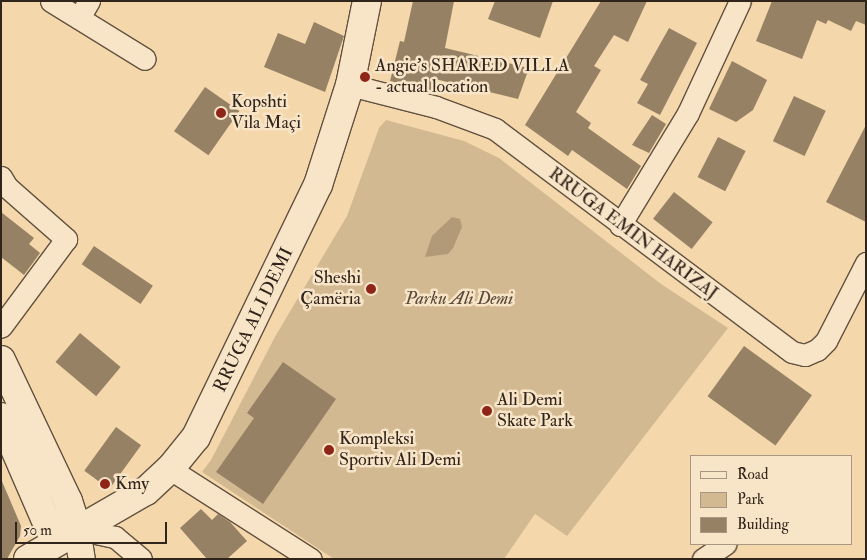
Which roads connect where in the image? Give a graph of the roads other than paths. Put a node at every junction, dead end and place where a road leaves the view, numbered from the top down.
1 (51, 1) edge
2 (367, 1) edge
3 (740, 1) edge
4 (84, 10) edge
5 (145, 59) dead end
6 (350, 85) junction
7 (1, 177) edge
8 (620, 225) junction
9 (866, 263) edge
10 (1, 327) edge
11 (1, 360) edge
12 (1, 417) edge
13 (170, 469) junction
14 (63, 543) edge
15 (724, 545) edge
16 (28, 559) edge
17 (82, 559) edge
18 (140, 559) edge
19 (311, 559) edge
20 (703, 559) edge

1 - 4 street
2 - 6 main road, RRUGA ALI DEMI
3 - 8 street
4 - 5 street
6 - 8 street, RRUGA EMIN HARIZAJ
6 - 13 main road, RRUGA ALI DEMI
7 - 10 street
8 - 9 street, RRUGA EMIN HARIZAJ
11 - 14 main road
12 - 14 main road
13 - 14 main road, RRUGA ALI DEMI
13 - 19 street
14 - 16 main road, RRUGA ALI DEMI
14 - 17 street
14 - 18 street
15 - 20 street

